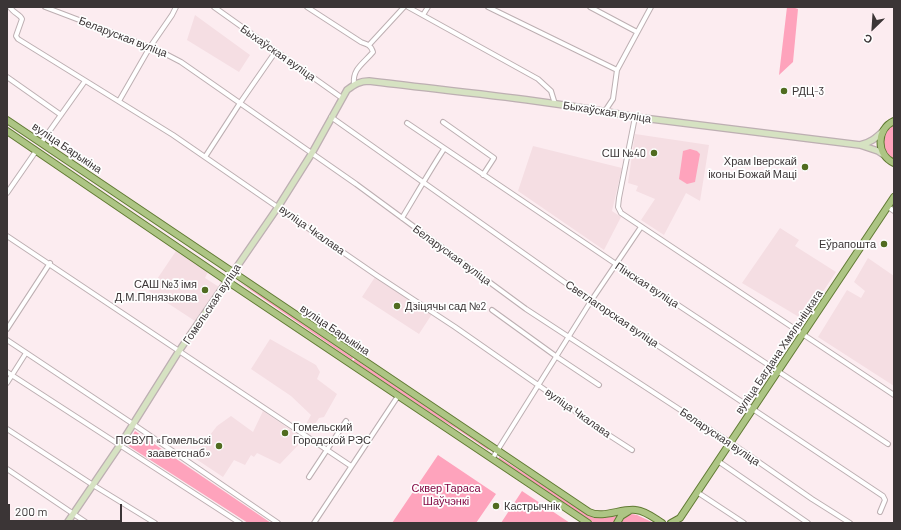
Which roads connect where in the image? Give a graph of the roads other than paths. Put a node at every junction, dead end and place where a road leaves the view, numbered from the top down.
1 (10, 7) edge
2 (45, 7) edge
3 (176, 7) edge
4 (214, 7) edge
5 (307, 7) edge
6 (404, 7) edge
7 (408, 7) edge
8 (428, 7) edge
9 (488, 7) edge
10 (590, 7) edge
11 (651, 7) edge
12 (423, 15) junction
13 (637, 32) junction
14 (369, 45) junction
15 (150, 47) junction
16 (276, 52) junction
17 (617, 70) junction
18 (7, 77) edge
19 (85, 81) junction
20 (354, 84) junction
21 (342, 98) junction
22 (119, 101) junction
23 (240, 103) junction
24 (555, 104) junction
25 (605, 111) junction
26 (61, 115) junction
27 (331, 117) junction
28 (635, 117) junction
29 (7, 120) edge
30 (893, 120) edge
31 (442, 122) dead end
32 (407, 123) dead end
33 (883, 130) junction
34 (7, 131) edge
35 (41, 143) junction
36 (860, 145) junction
37 (444, 149) junction
38 (36, 151) junction
39 (312, 153) junction
40 (884, 155) junction
41 (205, 157) junction
42 (893, 164) edge
43 (483, 175) junction
44 (424, 183) junction
45 (7, 193) edge
46 (894, 197) edge
47 (278, 207) junction
48 (888, 207) junction
49 (894, 211) edge
50 (402, 218) junction
51 (642, 227) junction
52 (7, 236) edge
53 (50, 263) junction
54 (616, 264) junction
55 (233, 273) junction
56 (227, 281) junction
57 (592, 302) junction
58 (492, 310) dead end
59 (7, 329) edge
60 (803, 334) junction
61 (570, 337) junction
62 (7, 340) edge
63 (179, 351) junction
64 (26, 353) junction
65 (557, 357) junction
66 (778, 371) junction
67 (7, 372) edge
68 (12, 375) junction
69 (7, 383) edge
70 (600, 385) dead end
71 (538, 386) junction
72 (894, 395) edge
73 (398, 396) junction
74 (753, 409) junction
75 (346, 421) dead end
76 (133, 424) junction
77 (7, 429) edge
78 (730, 443) junction
79 (888, 444) dead end
80 (120, 446) junction
81 (327, 450) junction
82 (632, 450) dead end
83 (498, 451) junction
84 (492, 459) junction
85 (718, 461) junction
86 (352, 466) junction
87 (7, 469) edge
88 (309, 477) dead end
89 (93, 485) junction
90 (697, 492) junction
91 (630, 510) junction
92 (880, 512) dead end
93 (73, 514) junction
94 (680, 520) edge
95 (67, 523) edge
96 (87, 523) edge
97 (155, 523) edge
98 (240, 523) edge
99 (278, 523) edge
100 (314, 523) edge
101 (588, 523) edge
102 (617, 523) edge
103 (662, 523) edge
104 (671, 523) edge
105 (744, 523) edge
106 (808, 523) edge
107 (850, 523) edge

1 - 19 street, вуліца Чкалава
2 - 15 street, Беларуская вуліца
3 - 15 street
4 - 16 street, Быхаўская вуліца
5 - 14 street
6 - 14 street
7 - 12 street
8 - 12 street
9 - 17 street
10 - 13 street
11 - 13 street
12 - 24 street
13 - 17 street
14 - 20 street
15 - 22 street
15 - 23 street, Беларуская вуліца
16 - 21 street, Быхаўская вуліца
16 - 23 street
17 - 25 street
18 - 26 street
19 - 22 street, вуліца Чкалава
19 - 26 street
20 - 21 main road, Гомельская вуліца
20 - 24 main road, Быхаўская вуліца
21 - 27 main road, Гомельская вуліца
22 - 41 street, вуліца Чкалава
23 - 39 street, Беларуская вуліца
23 - 41 street
24 - 25 main road, Быхаўская вуліца
25 - 28 main road, Быхаўская вуліца
26 - 35 street
27 - 39 main road, Гомельская вуліца
27 - 44 street, Светлагорская вуліца
28 - 36 main road, Быхаўская вуліца
28 - 51 street
29 - 35 main road, вуліца Барыкіна
30 - 33 main road
31 - 43 street
32 - 37 street, Пінская вуліца
33 - 36 main road
33 - 40 main road
34 - 38 main road, вуліца Барыкіна
35 - 55 main road, вуліца Барыкіна
36 - 40 main road, Быхаўская вуліца
37 - 43 street, Пінская вуліца
37 - 44 street
38 - 45 street
38 - 56 main road, вуліца Барыкіна
39 - 47 main road, Гомельская вуліца
39 - 50 street, Беларуская вуліца
40 - 42 main road
41 - 47 street, вуліца Чкалава
43 - 54 street, Пінская вуліца
44 - 50 street
44 - 57 street, Светлагорская вуліца
46 - 48 main road, вуліца Багдана Хмяльніцкага
47 - 55 main road, Гомельская вуліца
47 - 71 street, вуліца Чкалава
48 - 49 street
48 - 60 main road, вуліца Багдана Хмяльніцкага
50 - 61 street, Беларуская вуліца
51 - 54 street
51 - 60 street
52 - 53 street
53 - 59 street
53 - 63 street
54 - 57 street
54 - 66 street, Пінская вуліца
55 - 56 main road, Гомельская вуліца
55 - 83 main road, вуліца Барыкіна
56 - 63 main road, Гомельская вуліца
56 - 73 main road, вуліца Барыкіна
57 - 61 street
57 - 74 street, Светлагорская вуліца
58 - 65 street
60 - 66 main road, вуліца Багдана Хмяльніцкага
60 - 72 street
61 - 65 street
61 - 78 street, Беларуская вуліца
62 - 64 street
63 - 76 main road, Гомельская вуліца
63 - 81 street
64 - 68 street
64 - 76 street
65 - 70 street
65 - 71 street
66 - 74 main road, вуліца Багдана Хмяльніцкага
66 - 79 street, Пінская вуліца
67 - 68 street
68 - 69 street
68 - 80 street
71 - 82 street, вуліца Чкалава
71 - 83 street
73 - 84 main road, вуліца Барыкіна
73 - 86 street
74 - 78 main road, вуліца Багдана Хмяльніцкага
74 - 92 street, Светлагорская вуліца
75 - 81 street
76 - 80 main road, Гомельская вуліца
76 - 99 street
77 - 89 street
78 - 85 main road, вуліца Багдана Хмяльніцкага
78 - 107 street, Беларуская вуліца
80 - 89 main road, Гомельская вуліца
80 - 98 street
81 - 86 street
81 - 88 street
83 - 84 street
83 - 91 main road, вуліца Барыкіна
84 - 101 main road, вуліца Барыкіна
85 - 90 main road, вуліца Багдана Хмяльніцкага
85 - 106 street
86 - 100 street
87 - 93 street
89 - 93 main road, Гомельская вуліца
89 - 97 street
90 - 94 main road, вуліца Багдана Хмяльніцкага
90 - 105 street
91 - 102 main road
91 - 103 main road, вуліца Барыкіна
93 - 95 main road, Гомельская вуліца
93 - 96 street
94 - 104 main road

